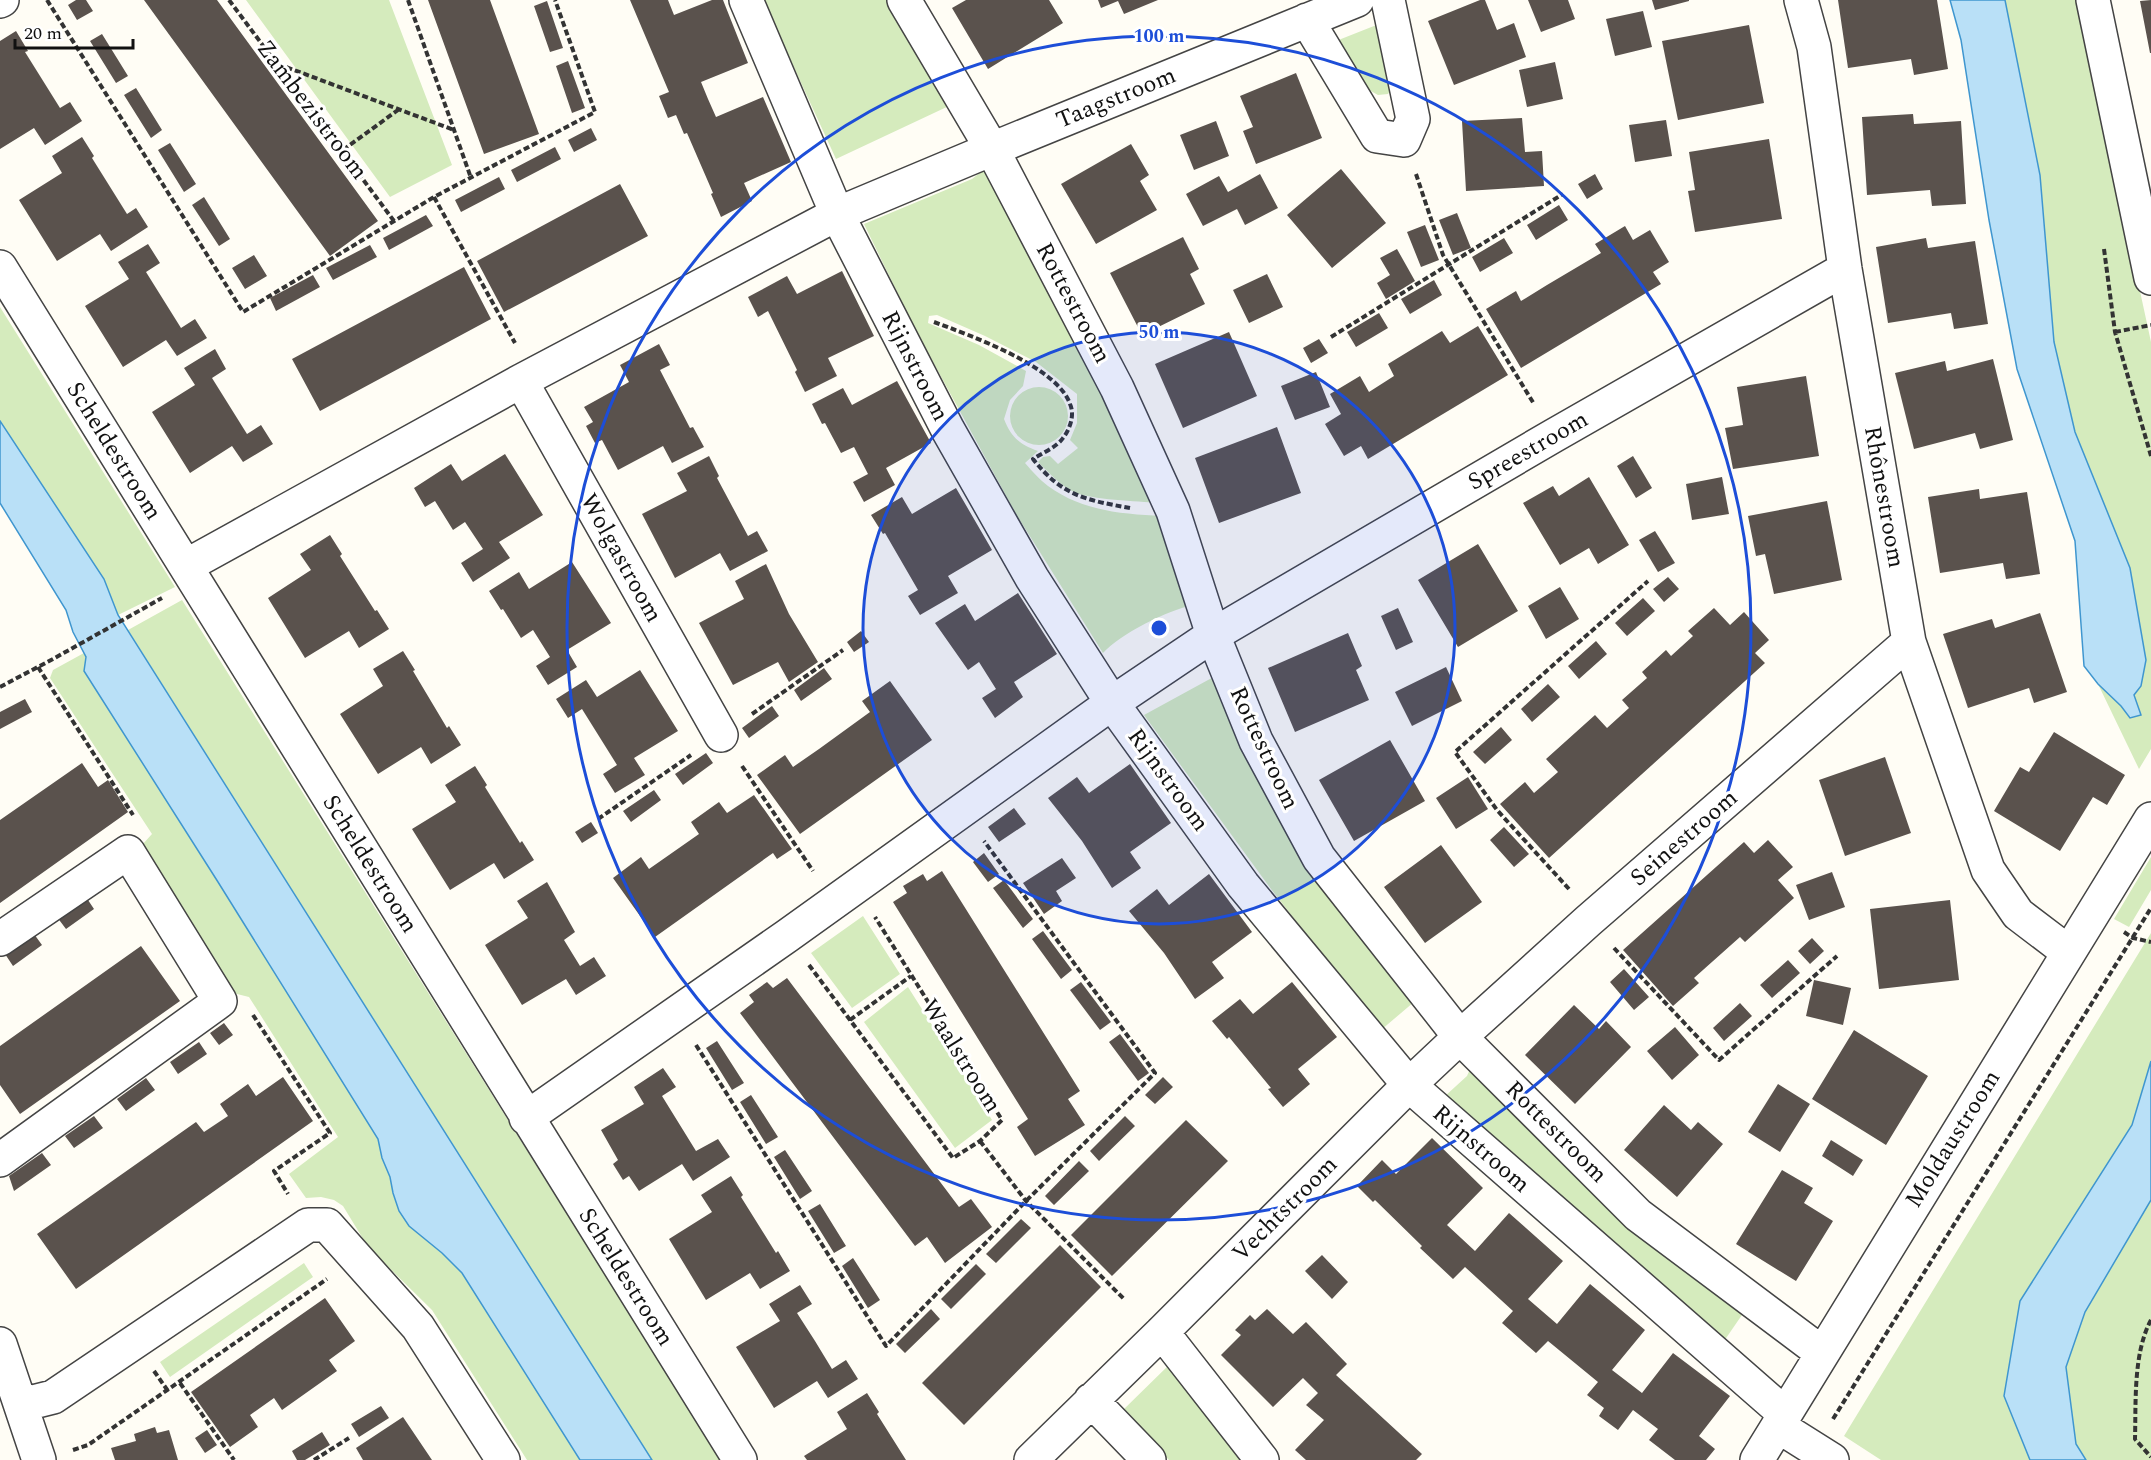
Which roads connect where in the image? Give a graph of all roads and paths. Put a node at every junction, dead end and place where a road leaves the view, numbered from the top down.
1 (46, 0) edge
2 (230, 0) edge
3 (408, 0) edge
4 (555, 0) edge
5 (746, 0) edge
6 (904, 0) edge
7 (1357, 0) edge
8 (1388, 0) edge
9 (1802, 0) edge
10 (2093, 0) edge
11 (1307, 20) junction
12 (277, 64) junction
13 (398, 110) junction
14 (454, 130) junction
15 (1404, 140) junction
16 (992, 149) junction
17 (343, 150) junction
18 (471, 178) junction
19 (1563, 194) dead end
20 (434, 197) junction
21 (837, 214) junction
22 (394, 221) junction
23 (1449, 264) junction
24 (0, 267) edge
25 (1845, 269) junction
26 (2151, 278) edge
27 (932, 321) dead end
28 (2151, 325) edge
29 (2115, 332) dead end
30 (1331, 337) dead end
31 (527, 378) junction
32 (1553, 436) junction
33 (1173, 511) junction
34 (186, 566) junction
35 (1648, 580) dead end
36 (130, 617) dead end
37 (1213, 635) junction
38 (1909, 642) junction
39 (38, 667) junction
40 (0, 687) edge
41 (1112, 703) junction
42 (721, 735) joint
43 (962, 811) junction
44 (2151, 819) edge
45 (128, 852) junction
46 (845, 895) junction
47 (2151, 908) edge
48 (1591, 919) junction
49 (787, 936) junction
50 (0, 939) edge
51 (2068, 951) junction
52 (1837, 956) dead end
53 (911, 976) junction
54 (220, 1001) junction
55 (676, 1013) junction
56 (850, 1020) junction
57 (1460, 1037) junction
58 (1408, 1085) junction
59 (526, 1118) junction
60 (980, 1141) junction
61 (0, 1160) edge
62 (1026, 1201) junction
63 (308, 1225) junction
64 (331, 1277) dead end
65 (1125, 1300) dead end
66 (2151, 1320) edge
67 (1162, 1332) junction
68 (0, 1344) edge
69 (1822, 1353) junction
70 (180, 1383) junction
71 (1091, 1400) junction
72 (21, 1405) junction
73 (1781, 1420) junction
74 (349, 1438) dead end
75 (1823, 1454) edge
76 (2151, 1457) edge
77 (39, 1460) edge
78 (234, 1460) edge
79 (314, 1460) edge
80 (503, 1460) edge
81 (740, 1460) edge
82 (1031, 1460) edge
83 (1149, 1460) edge
84 (1262, 1460) edge
85 (1757, 1460) edge

1 - 22 path
2 - 12 path, Zambezistroom
3 - 14 path
4 - 18 path
5 - 21 street, Rijnstroom
6 - 16 street, Rottestroom
7 - 11 street, Taagstroom
8 - 15 street
9 - 25 street, Rhônestroom
10 - 26 street
11 - 15 street
11 - 16 street, Taagstroom
12 - 13 path
12 - 17 path, Zambezistroom
13 - 14 path
13 - 17 path
14 - 18 path
15 - 23 path
16 - 21 street, Taagstroom
16 - 33 street, Rottestroom
17 - 22 path, Zambezistroom
18 - 20 path
19 - 23 path
20 - 22 path
20 - 31 path
21 - 31 street
21 - 41 street, Rijnstroom
23 - 30 path
23 - 32 path
24 - 34 street, Scheldestroom
25 - 32 street, Spreestroom
25 - 38 street, Rhônestroom
27 - 33 path
28 - 29 path
31 - 34 street
31 - 42 street, Wolgastroom
32 - 37 street, Spreestroom
33 - 37 street, Rottestroom
34 - 59 street, Scheldestroom
35 - 48 path
36 - 39 path
37 - 41 street, Spreestroom
37 - 57 street, Rottestroom
38 - 48 street, Seinestroom
38 - 51 street, Rhônestroom
39 - 40 path
39 - 45 path
41 - 43 street
41 - 58 street, Rijnstroom
42 - 46 path, Waalstroom
43 - 46 street
43 - 62 path
44 - 51 street, Moldaustroom
45 - 50 street
45 - 54 street
46 - 49 street
46 - 53 path, Waalstroom
47 - 75 path, Moldaustroom
48 - 52 path
48 - 57 street, Seinestroom
49 - 55 street
49 - 56 path, Waalstroom
51 - 69 street, Moldaustroom
53 - 56 path
53 - 60 path, Waalstroom
54 - 61 street
54 - 63 path
55 - 59 street
55 - 62 path
56 - 60 path, Waalstroom
57 - 58 street, Vechtstroom
57 - 69 street, Rottestroom
58 - 67 street, Vechtstroom
58 - 73 street, Rijnstroom
59 - 81 street, Scheldestroom
60 - 62 path
62 - 65 path
63 - 72 street
63 - 80 street
64 - 70 path
66 - 76 path
67 - 71 street, Vechtstroom
67 - 84 street
68 - 72 street
69 - 73 street, Moldaustroom
70 - 77 path
70 - 78 path
71 - 82 street, Vechtstroom
71 - 83 street
72 - 77 street
73 - 75 street, Rijnstroom
73 - 85 street, Moldaustroom
74 - 79 path

